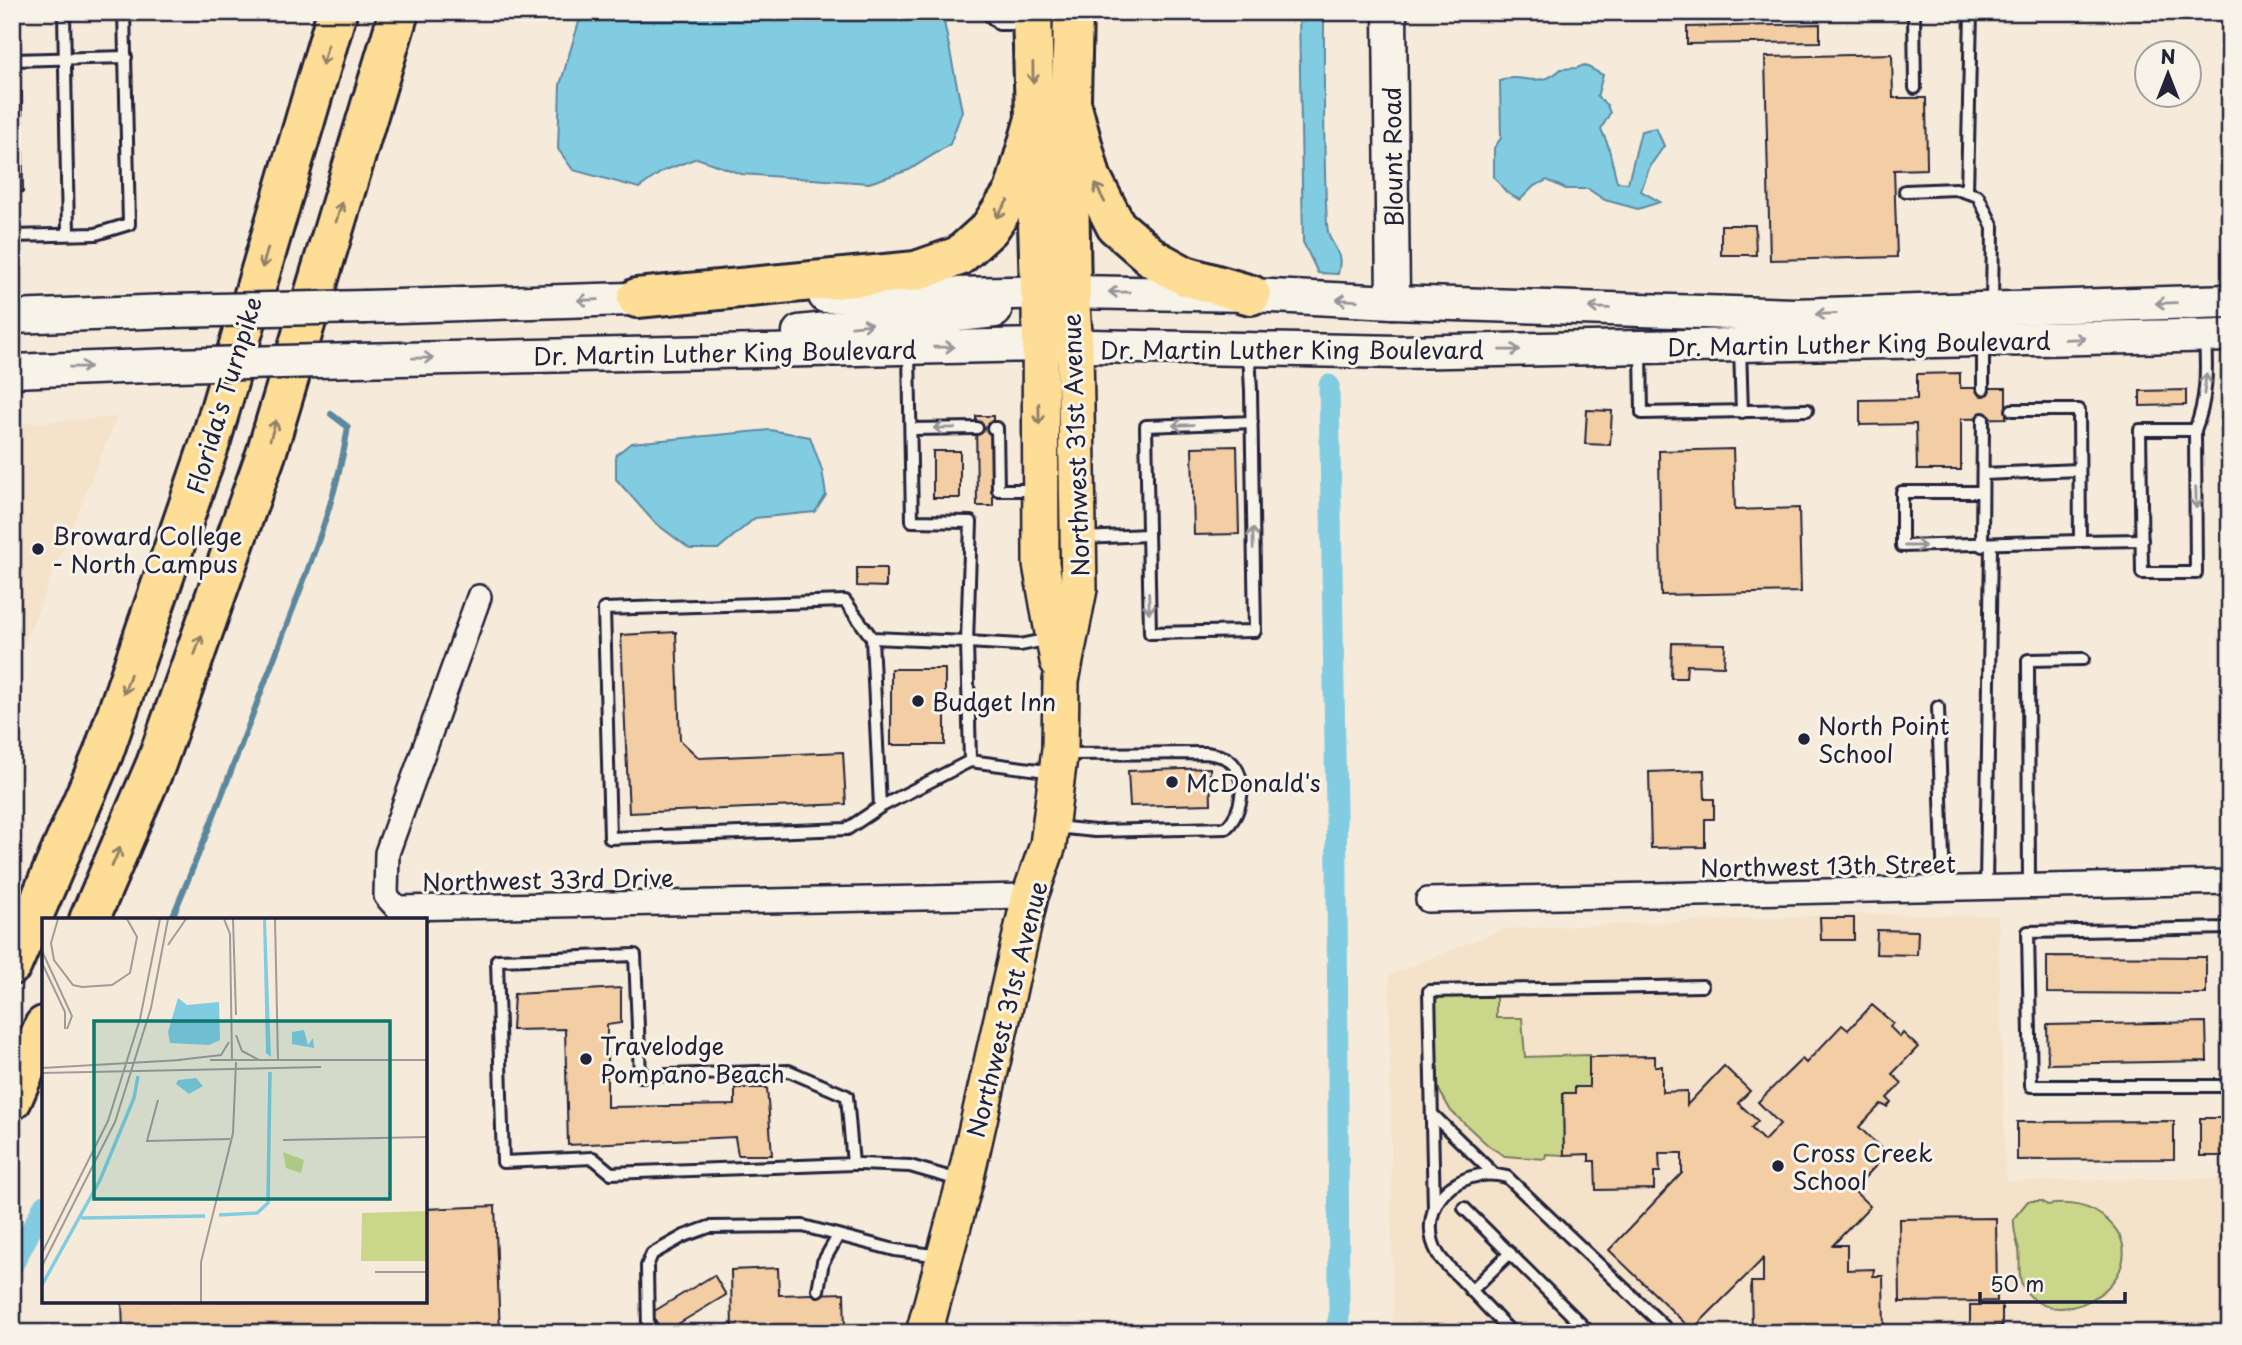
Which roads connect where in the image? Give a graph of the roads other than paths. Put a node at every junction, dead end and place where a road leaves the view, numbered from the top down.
1 (64, 12) edge
2 (124, 12) edge
3 (337, 12) edge
4 (399, 12) edge
5 (986, 12) edge
6 (1073, 12) edge
7 (1390, 12) edge
8 (1914, 12) edge
9 (1971, 12) edge
10 (1032, 18) edge
11 (126, 57) junction
12 (65, 58) junction
13 (12, 60) edge
14 (1914, 88) dead end
15 (1071, 103) junction
16 (1034, 122) junction
17 (1905, 191) dead end
18 (1967, 192) junction
19 (68, 234) junction
20 (12, 236) edge
21 (1055, 292) junction
22 (1251, 295) junction
23 (637, 298) junction
24 (2230, 301) edge
25 (1393, 302) junction
26 (2103, 305) junction
27 (1992, 309) junction
28 (12, 317) edge
29 (2217, 335) edge
30 (1983, 341) junction
31 (1856, 344) junction
32 (1039, 345) junction
33 (1740, 346) junction
34 (1075, 347) junction
35 (909, 348) junction
36 (1641, 348) junction
37 (1249, 351) junction
38 (699, 352) junction
39 (12, 371) edge
40 (1983, 388) dead end
41 (1807, 410) dead end
42 (2012, 410) dead end
43 (1742, 412) junction
44 (1983, 419) dead end
45 (1252, 422) junction
46 (976, 428) dead end
47 (993, 428) dead end
48 (911, 429) junction
49 (2195, 430) junction
50 (2079, 470) junction
51 (1983, 474) junction
52 (1040, 490) junction
53 (1982, 492) junction
54 (1147, 535) junction
55 (1078, 538) junction
56 (2141, 540) junction
57 (2080, 541) junction
58 (1986, 545) junction
59 (479, 597) dead end
60 (872, 638) junction
61 (1054, 638) junction
62 (968, 642) junction
63 (2083, 659) dead end
64 (1061, 681) junction
65 (1938, 707) dead end
66 (970, 761) junction
67 (1058, 763) junction
68 (880, 807) junction
69 (1050, 827) junction
70 (2230, 881) edge
71 (2029, 886) junction
72 (1986, 887) junction
73 (1944, 888) junction
74 (1030, 896) junction
75 (1428, 900) dead end
76 (90, 918) edge
77 (2230, 928) edge
78 (12, 965) edge
79 (1702, 986) dead end
80 (42, 1031) edge
81 (2230, 1086) edge
82 (12, 1100) edge
83 (1432, 1114) junction
84 (853, 1164) junction
85 (1494, 1174) junction
86 (965, 1181) junction
87 (1464, 1208) dead end
88 (1434, 1209) junction
89 (838, 1236) junction
90 (1510, 1253) junction
91 (944, 1257) junction
92 (818, 1290) dead end
93 (1471, 1291) junction
94 (648, 1333) edge
95 (924, 1333) edge
96 (1512, 1333) edge
97 (1591, 1333) edge
98 (1671, 1333) edge

1 - 12 lane
2 - 11 lane
3 -> 78 highway, Florida's Turnpike
76 -> 4 highway
5 - 10 lane
6 - 15 highway
7 - 25 main road, Blount Road
8 - 14 lane
9 - 18 lane
10 -> 16 highway
11 - 12 lane
11 - 19 lane
12 - 13 lane
12 - 19 lane
15 - 21 highway
22 -> 15 highway
16 - 21 highway
16 -> 23 highway
17 - 18 lane
18 - 27 lane
19 - 20 lane
22 -> 21 main road, Dr. Martin Luther King Boulevard
21 - 23 main road, Dr. Martin Luther King Boulevard
21 - 32 main road, Northwest 31st Avenue
21 - 34 main road, Northwest 31st Avenue
38 -> 21 main road
25 -> 22 main road, Dr. Martin Luther King Boulevard
23 -> 28 main road, Dr. Martin Luther King Boulevard, bridge
24 -> 26 main road, Dr. Martin Luther King Boulevard
27 -> 25 main road, Dr. Martin Luther King Boulevard
26 - 27 main road, Dr. Martin Luther King Boulevard
26 - 30 main road
27 - 31 main road
30 -> 29 main road, Dr. Martin Luther King Boulevard
49 -> 29 lane
30 - 31 main road, Dr. Martin Luther King Boulevard
30 - 40 lane
31 - 33 main road, Dr. Martin Luther King Boulevard
32 - 34 main road, Dr. Martin Luther King Boulevard
35 -> 32 main road, Dr. Martin Luther King Boulevard
32 -> 52 main road, Northwest 31st Avenue
33 - 36 main road, Dr. Martin Luther King Boulevard
33 - 43 lane
34 - 37 main road, Dr. Martin Luther King Boulevard
34 - 55 main road, Northwest 31st Avenue
35 - 38 main road, Dr. Martin Luther King Boulevard
35 - 48 lane
37 -> 36 main road, Dr. Martin Luther King Boulevard
36 - 43 lane
37 - 45 lane
39 -> 38 main road, Dr. Martin Luther King Boulevard, bridge
41 - 43 lane
42 - 50 lane
44 - 51 lane
45 -> 54 lane
54 -> 45 lane
46 -> 48 lane
47 - 52 lane
48 - 62 lane
49 - 56 lane
49 -> 56 lane
50 - 51 lane
50 - 57 lane
51 - 53 lane
52 - 61 main road, Northwest 31st Avenue
53 - 58 lane
53 -> 58 lane
54 - 55 lane
55 - 64 main road, Northwest 31st Avenue
56 - 57 lane
57 - 58 lane
58 - 72 lane
59 - 74 street, Northwest 33rd Drive
60 - 62 lane
60 - 68 lane
60 - 68 lane
61 - 62 lane
61 - 64 main road, Northwest 31st Avenue
62 - 66 lane
63 - 71 lane
64 - 67 main road, Northwest 31st Avenue
65 - 73 lane
66 - 67 lane
66 - 68 lane
67 - 69 main road, Northwest 31st Avenue
67 - 69 lane
69 - 74 main road, Northwest 31st Avenue
70 - 71 street, Northwest 13th Street
71 - 72 street, Northwest 13th Street
72 - 73 street, Northwest 13th Street
73 - 75 street, Northwest 13th Street
74 - 86 main road, Northwest 31st Avenue
77 - 81 lane
79 - 83 lane
80 - 82 highway
83 - 85 lane
83 - 88 lane
84 - 84 lane
84 - 86 lane
85 - 88 lane
85 - 98 lane
86 - 91 main road, Northwest 31st Avenue
87 - 90 lane
88 - 93 lane
89 - 91 lane
89 - 92 lane
89 - 94 lane
90 - 93 lane
90 - 97 lane
91 - 95 main road, Northwest 31st Avenue
93 - 96 lane

